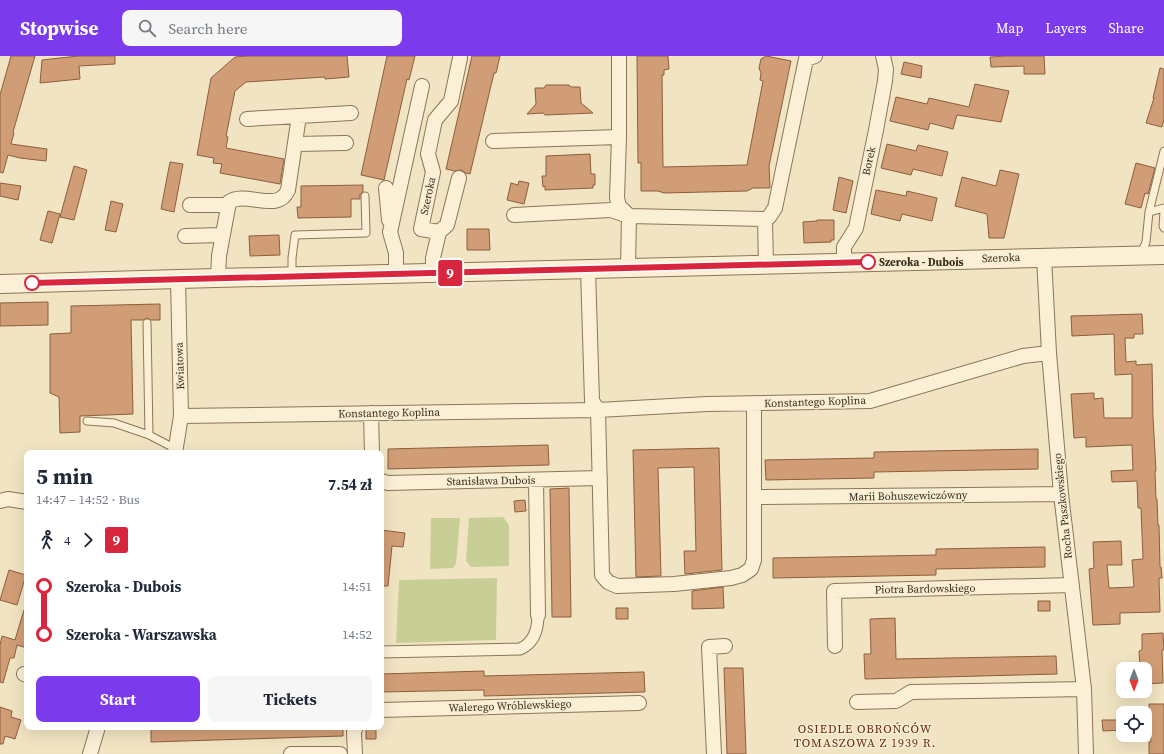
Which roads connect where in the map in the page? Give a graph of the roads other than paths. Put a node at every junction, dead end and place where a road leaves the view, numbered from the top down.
1 (619, 56) edge
2 (815, 56) edge
3 (884, 56) edge
4 (460, 58) dead end
5 (422, 86) dead end
6 (351, 113) dead end
7 (299, 116) junction
8 (247, 118) dead end
9 (619, 138) junction
10 (493, 141) dead end
11 (346, 142) dead end
12 (296, 144) junction
13 (1164, 151) edge
14 (459, 178) dead end
15 (386, 188) dead end
16 (366, 196) dead end
17 (190, 205) dead end
18 (227, 205) junction
19 (1164, 208) edge
20 (1149, 212) junction
21 (1164, 212) edge
22 (514, 215) dead end
23 (629, 216) junction
24 (765, 219) junction
25 (1164, 228) edge
26 (390, 232) junction
27 (439, 232) junction
28 (185, 236) dead end
29 (222, 236) junction
30 (1133, 255) junction
31 (1164, 255) edge
32 (1044, 257) junction
33 (844, 262) junction
34 (766, 265) junction
35 (628, 268) junction
36 (588, 269) junction
37 (434, 273) junction
38 (396, 274) junction
39 (292, 277) junction
40 (218, 278) junction
41 (178, 279) junction
42 (0, 284) edge
43 (147, 323) dead end
44 (1049, 353) junction
45 (754, 403) junction
46 (598, 410) junction
47 (371, 413) junction
48 (181, 416) junction
49 (87, 422) dead end
50 (149, 435) junction
51 (175, 450) edge
52 (179, 450) edge
53 (372, 450) edge
54 (600, 478) junction
55 (536, 480) junction
56 (384, 482) edge
57 (1062, 494) junction
58 (754, 497) junction
59 (0, 500) edge
60 (24, 502) edge
61 (1072, 585) junction
62 (538, 614) joint
63 (726, 646) dead end
64 (835, 646) dead end
65 (384, 652) edge
66 (1084, 689) junction
67 (857, 702) dead end
68 (639, 703) dead end
69 (384, 710) edge
70 (97, 730) edge
71 (355, 730) edge
72 (90, 754) edge
73 (291, 754) edge
74 (340, 754) edge
75 (355, 754) edge
76 (714, 754) edge
77 (1086, 754) edge

1 - 9 street
2 - 24 street
3 - 33 street, Borek
4 - 27 street, Szeroka
5 - 26 street
6 - 7 street
7 - 8 street
7 - 12 street
9 - 10 street
9 - 23 street
11 - 12 street
12 - 18 street
13 - 20 lane
14 - 27 street
15 - 26 street
16 - 39 lane
17 - 18 street
18 - 29 street
19 - 20 lane
20 - 30 lane
21 - 25 lane
22 - 23 street
23 - 24 street
23 - 35 street
24 - 34 street
26 - 38 street
27 - 37 street
28 - 29 street
29 - 40 street
30 - 31 street, Szeroka
30 - 32 street, Szeroka
32 - 33 street, Szeroka
32 - 44 street, Rocha Paszkowskiego
33 - 34 street, Szeroka
34 - 35 street, Szeroka
35 - 36 street, Szeroka
36 - 37 street, Szeroka
36 - 46 street
37 - 38 street, Szeroka
38 - 39 street, Szeroka
39 - 40 street, Szeroka
40 - 41 street, Szeroka
41 - 42 street, Szeroka
41 - 48 street, Kwiatowa
43 - 50 lane
44 - 45 street, Konstantego Koplina
44 - 57 street, Rocha Paszkowskiego
45 - 46 street, Konstantego Koplina
45 - 58 street
46 - 47 street, Konstantego Koplina
46 - 54 street
47 - 48 street, Konstantego Koplina
47 - 53 street
48 - 52 street, Kwiatowa
49 - 50 lane
50 - 51 lane
54 - 55 street, Stanisława Dubois
54 - 58 street
55 - 56 street, Stanisława Dubois
55 - 62 street
57 - 58 street, Marii Bohuszewiczówny
57 - 61 street, Rocha Paszkowskiego
59 - 60 street
61 - 64 street, Piotra Bardowskiego
61 - 66 street, Rocha Paszkowskiego
62 - 65 street
63 - 76 street
66 - 67 street
66 - 77 street, Rocha Paszkowskiego
68 - 69 street, Walerego Wróblewskiego
70 - 72 street
71 - 75 street
73 - 74 street

